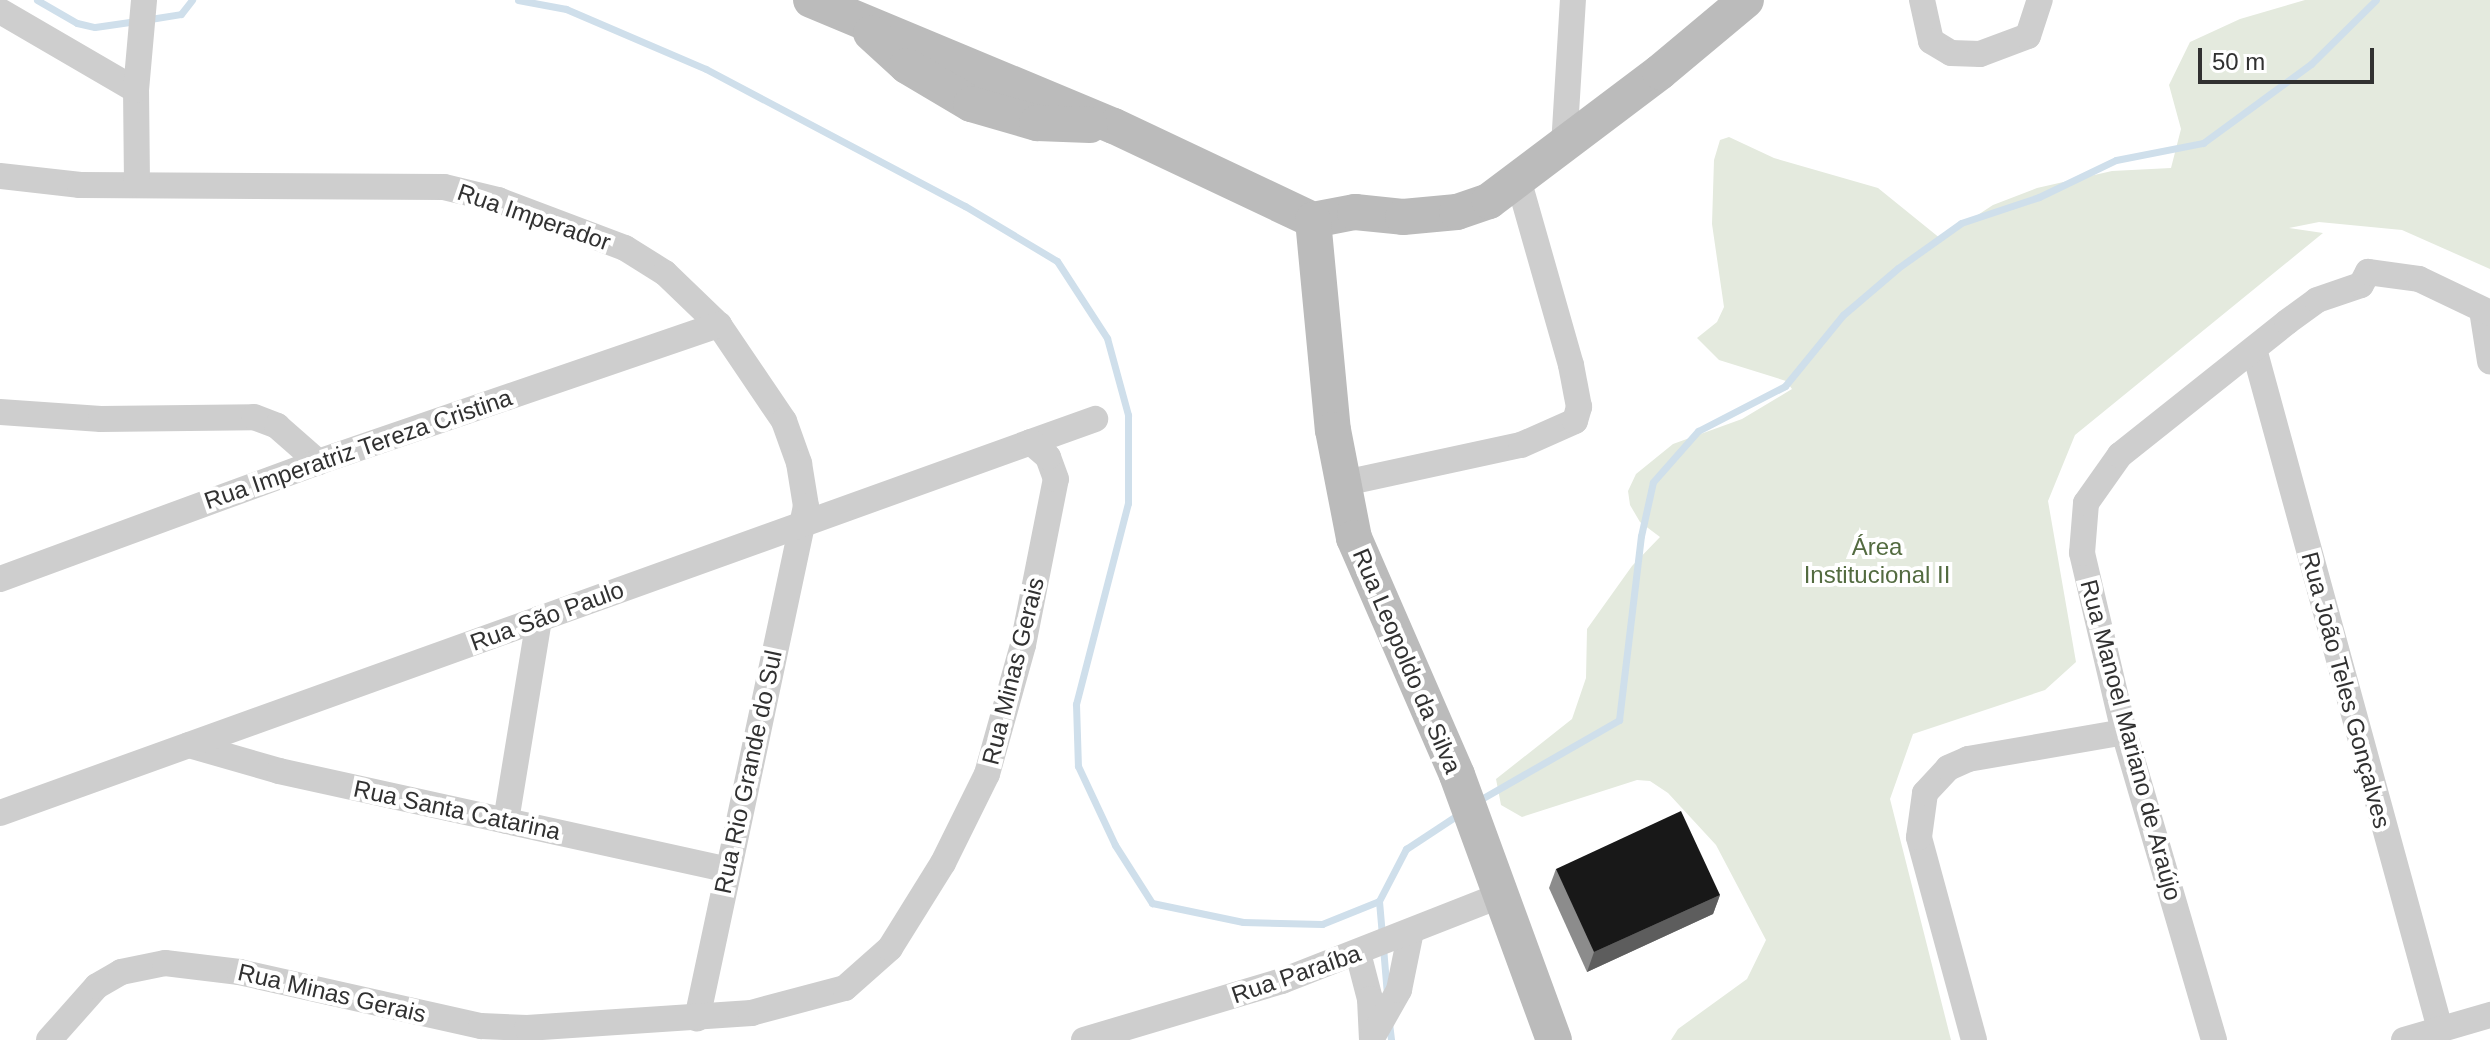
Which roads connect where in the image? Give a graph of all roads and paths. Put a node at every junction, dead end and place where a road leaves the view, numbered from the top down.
1 (144, 0) edge
2 (811, 0) edge
3 (1573, 0) edge
4 (1746, 0) edge
5 (1922, 0) edge
6 (2040, 0) edge
7 (0, 11) edge
8 (136, 90) junction
9 (1564, 146) junction
10 (0, 176) edge
11 (1519, 182) junction
12 (137, 184) junction
13 (1313, 220) junction
14 (2486, 312) edge
15 (719, 325) junction
16 (2254, 349) junction
17 (2490, 361) edge
18 (0, 412) edge
19 (1095, 419) dead end
20 (1031, 442) junction
21 (318, 462) junction
22 (1340, 484) junction
23 (801, 525) junction
24 (0, 579) edge
25 (539, 619) junction
26 (2124, 732) junction
27 (189, 745) junction
28 (0, 813) edge
29 (506, 821) junction
30 (726, 869) junction
31 (1504, 894) junction
32 (1411, 931) junction
33 (1358, 953) junction
34 (2490, 1015) edge
35 (697, 1019) junction
36 (1551, 1029) edge
37 (2440, 1029) junction
38 (1373, 1038) edge
39 (49, 1040) edge
40 (1084, 1040) edge
41 (1576, 1040) edge
42 (1974, 1040) edge
43 (2214, 1040) edge
44 (2404, 1040) edge

1 - 8 street
2 - 13 street
3 - 9 street
4 - 9 street
5 - 6 street
7 - 8 street
8 - 12 street
9 - 11 street
10 - 12 street, Rua Imperador
11 - 13 street
11 - 22 street
12 - 15 street, Rua Imperador
13 - 22 street, Rua Leopoldo da Silva
14 - 16 street, Rua Manoel Mariano de Araújo
14 - 17 street
15 - 21 street, Rua Imperatriz Tereza Cristina
15 - 23 street, Rua Imperador
16 - 26 street, Rua Manoel Mariano de Araújo
16 - 37 street, Rua João Teles Gonçalves
18 - 21 street
19 - 20 street, Rua São Paulo
20 - 23 street, Rua São Paulo
20 - 35 street, Rua Minas Gerais
21 - 24 street, Rua Imperatriz Tereza Cristina
22 - 31 street, Rua Leopoldo da Silva
23 - 25 street, Rua São Paulo
23 - 30 street, Rua Rio Grande do Sul
25 - 27 street, Rua São Paulo
25 - 29 street
26 - 42 street
26 - 43 street, Rua Manoel Mariano de Araújo
27 - 28 street, Rua São Paulo
27 - 29 street, Rua Santa Catarina
29 - 30 street, Rua Santa Catarina
30 - 35 street, Rua Rio Grande do Sul
31 - 32 street, Rua Paraíba
31 - 36 street, Rua Leopoldo da Silva
32 - 33 street, Rua Paraíba
32 - 38 street
33 - 38 street
33 - 40 street, Rua Paraíba
34 - 37 street
35 - 39 street, Rua Minas Gerais
36 - 41 street
37 - 44 street

